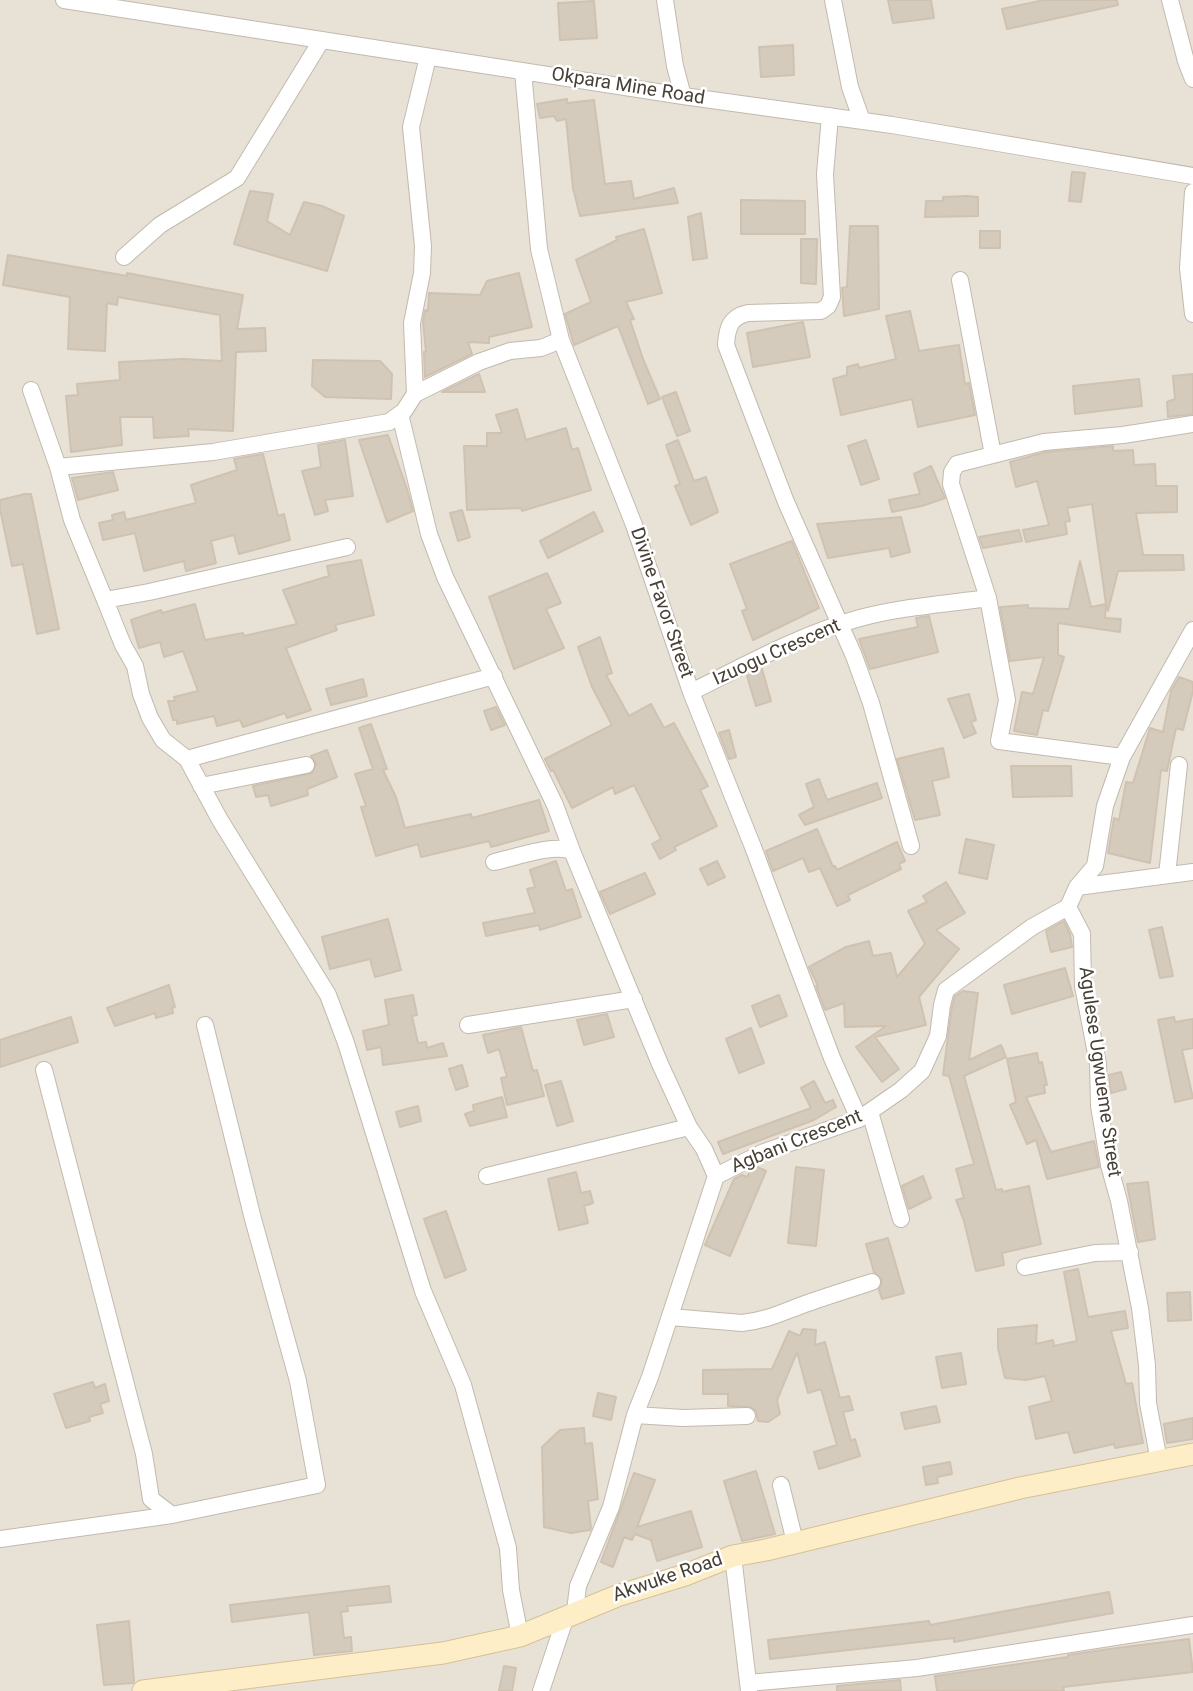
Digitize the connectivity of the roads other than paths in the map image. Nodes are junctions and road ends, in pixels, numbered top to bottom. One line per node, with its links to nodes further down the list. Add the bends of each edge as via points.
1 (64, 0): 5 (street, Okpara Mine Road)
2 (665, 0): 10 (street)
3 (833, 0): 12 (street, via 850,87)
4 (1170, 0): 9 (street)
5 (152, 7): 6 (street, Okpara Mine Road)
6 (321, 41): 7 (street, Okpara Mine Road); 15 (street, via 237,178 160,225)
7 (428, 57): 8 (street, Okpara Mine Road); 20 (street, via 411,127 423,246 412,323)
8 (523, 71): 10 (street, Okpara Mine Road); 18 (street, Divine Favor Street, via 539,249)
9 (1193, 79)
10 (683, 96): 11 (street, Okpara Mine Road)
11 (830, 117): 12 (street, Okpara Mine Road); 28 (street, via 825,174 832,297 828,306 821,311 738,315 727,328 726,345 786,502)
12 (862, 121): 13 (street, Okpara Mine Road)
13 (1193, 176)
14 (1193, 192): 17 (street, via 1188,268)
15 (124, 257)
16 (960, 280): 23 (street)
17 (1193, 314)
18 (561, 340): 20 (street, via 479,362); 31 (street, Divine Favor Street, via 634,525)
19 (31, 390): 24 (street)
20 (415, 394): 21 (street)
21 (400, 414): 24 (street, via 369,427 213,452); 30 (street, via 429,534)
22 (1193, 424): 23 (street, via 1044,442)
23 (993, 455): 26 (street, via 957,464 951,484)
24 (58, 467): 27 (street, via 72,520)
25 (347, 547): 27 (street)
26 (988, 598): 28 (street, Izuogu Crescent, via 908,608); 32 (street, via 1007,700 999,741)
27 (105, 600): 33 (street, via 135,666 150,718 163,740)
28 (841, 624): 31 (street, Izuogu Crescent); 37 (street, via 871,704)
29 (1193, 630): 32 (street)
30 (494, 677): 33 (street); 38 (street)
31 (691, 692): 48 (street, Divine Favor Street, via 832,1058)
32 (1122, 757): 42 (street, via 1105,806 1095,866)
33 (187, 759): 36 (street)
34 (306, 765): 36 (street)
35 (1179, 765): 41 (street)
36 (201, 786): 68 (street, via 319,978 342,1031 423,1291 463,1385 508,1548)
37 (911, 846)
38 (572, 851): 39 (street, via 555,849); 44 (street)
39 (494, 862)
40 (1193, 872): 41 (street)
41 (1167, 875): 42 (street)
42 (1077, 887): 43 (street)
43 (1068, 907): 48 (street, Agbani Crescent, via 951,984 942,1005 938,1036 922,1071); 53 (street, Agulese Ugwueme Street, via 1082,934 1083,986 1098,1064 1099,1106)
44 (634, 999): 45 (street); 49 (street)
45 (468, 1024)
46 (205, 1025): 62 (street, via 298,1381 317,1485)
47 (44, 1070): 62 (street, via 144,1454 151,1499)
48 (864, 1116): 51 (street, Agbani Crescent, via 764,1152); 52 (street, Divine Favor Street)
49 (689, 1127): 50 (street); 51 (street)
50 (487, 1176)
51 (716, 1177): 56 (street, Agbani Crescent)
52 (901, 1219)
53 (1130, 1252): 54 (street, via 1095,1253); 60 (street, Agulese Ugwueme Street)
54 (1025, 1267)
55 (872, 1282): 56 (street, via 772,1318 742,1324)
56 (670, 1317): 57 (street, Agbani Crescent)
57 (635, 1415): 58 (street); 66 (street, Agbani Crescent, via 611,1507)
58 (747, 1416)
59 (1193, 1454): 60 (main road, Akwuke Road)
60 (1159, 1461): 64 (main road, Akwuke Road, via 1020,1488)
61 (781, 1485): 64 (street)
62 (172, 1515): 63 (street)
63 (0, 1539)
64 (795, 1542): 65 (main road, Akwuke Road)
65 (733, 1556): 66 (main road, Akwuke Road); 69 (street)
66 (571, 1613): 68 (main road, Akwuke Road); 71 (street, Agbani Crescent)
67 (1193, 1625): 69 (street, via 917,1668)
68 (520, 1636): 70 (main road, Akwuke Road, via 443,1653)
69 (748, 1687)
70 (143, 1691)
71 (541, 1691)

